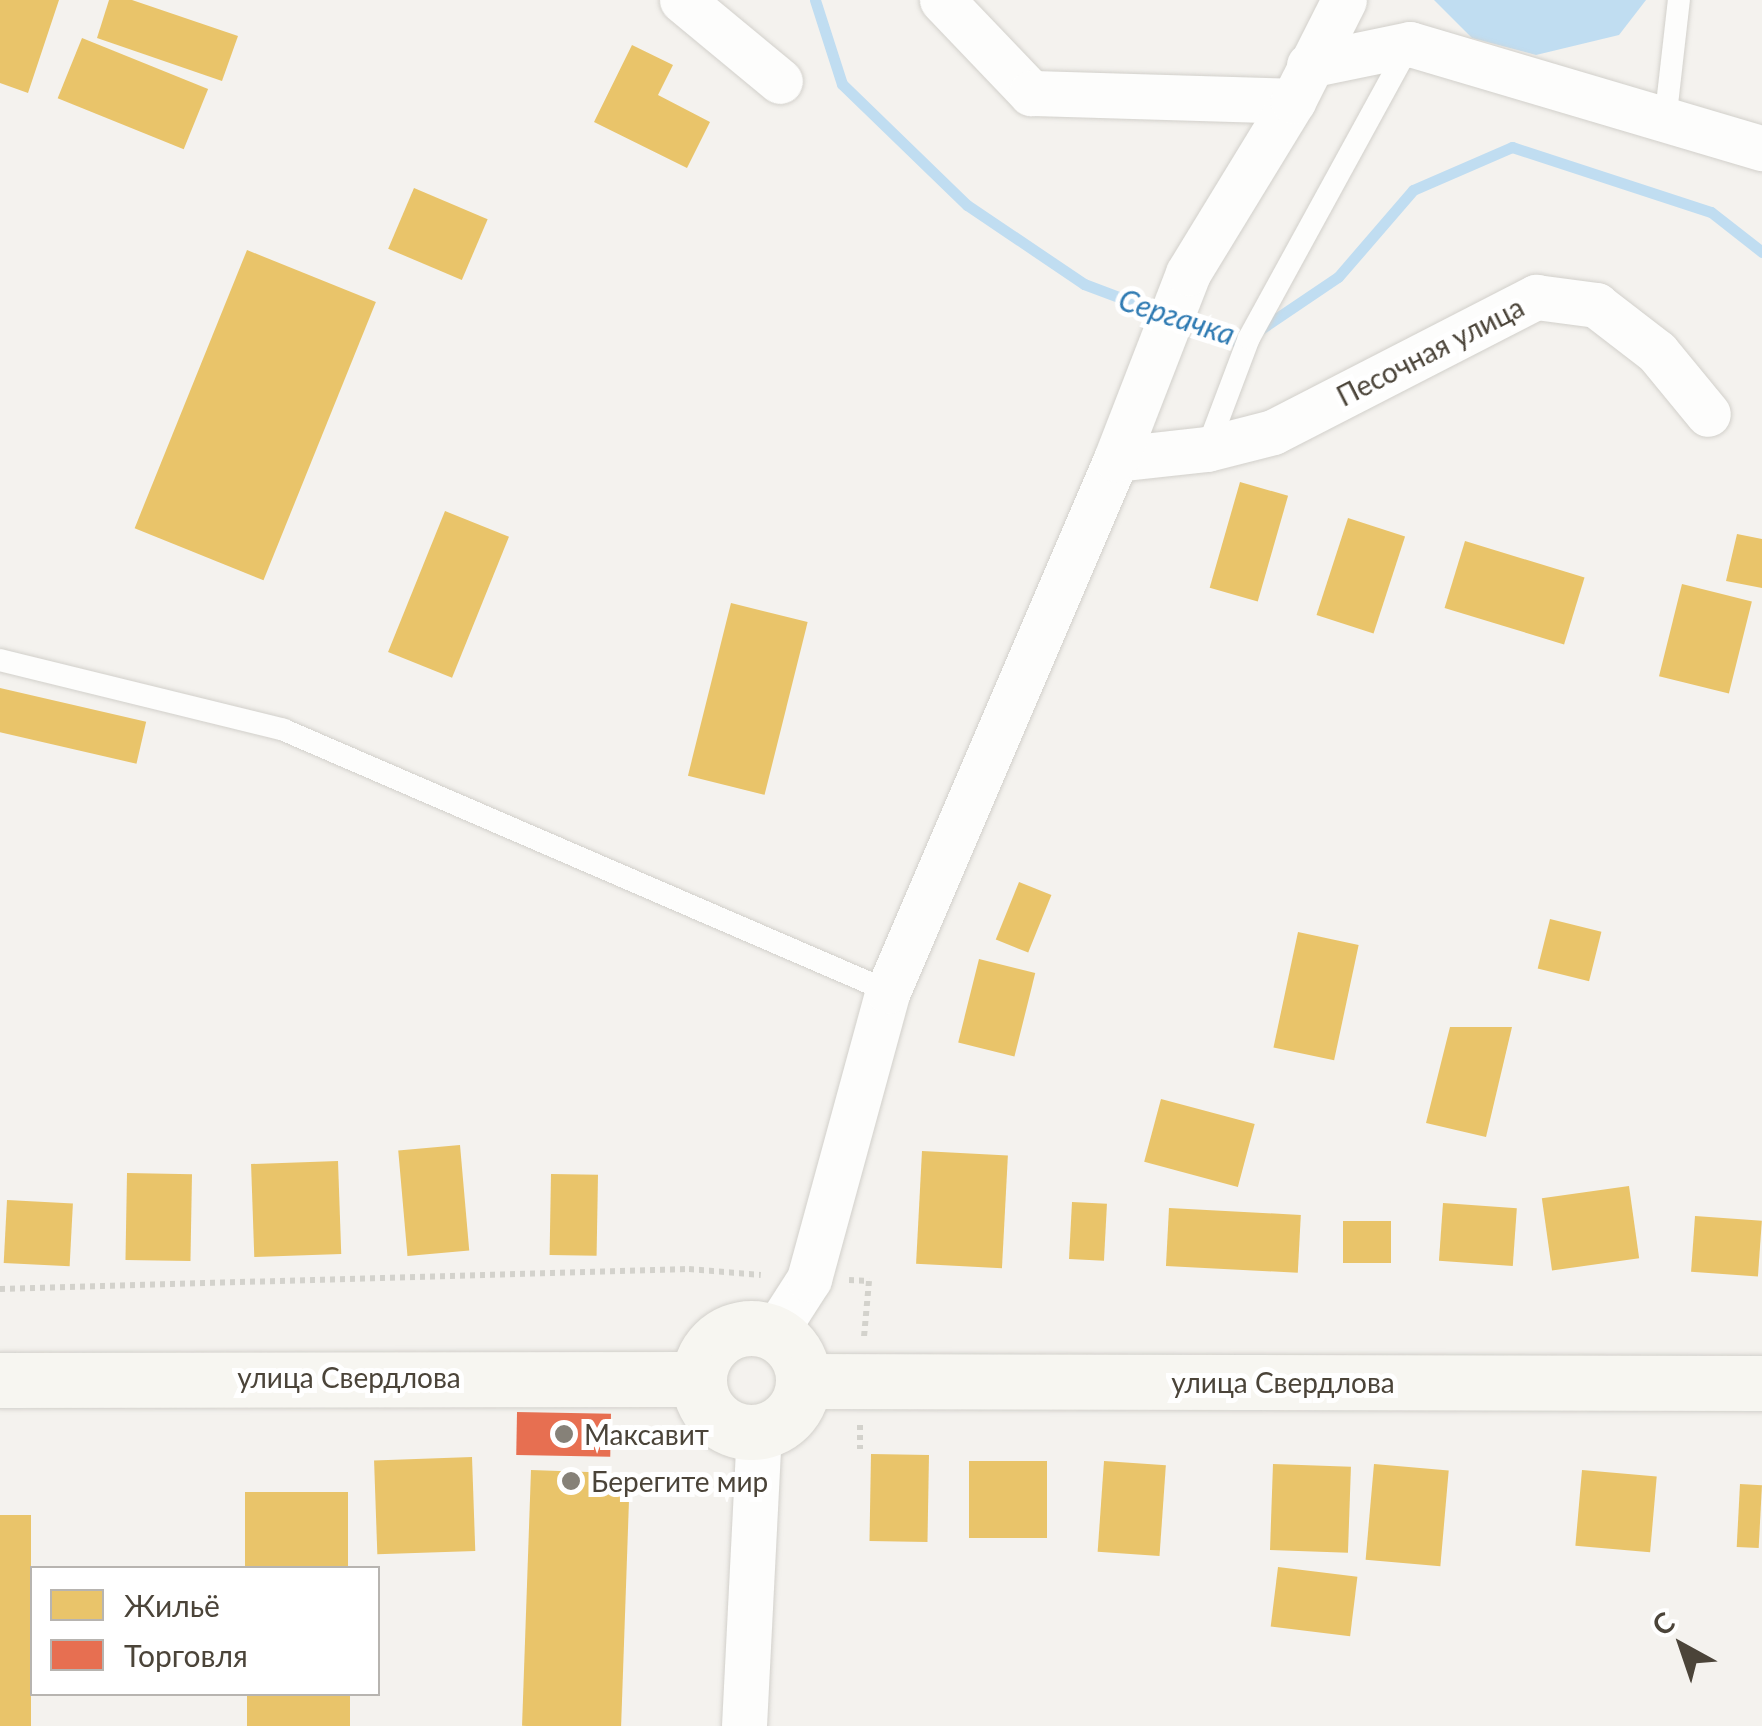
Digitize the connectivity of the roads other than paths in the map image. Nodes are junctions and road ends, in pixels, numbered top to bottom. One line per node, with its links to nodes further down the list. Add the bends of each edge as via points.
1 (682, 0): 6 (street)
2 (942, 0): 7 (street, via 1031,93)
3 (1344, 0): 7 (street)
4 (1679, 0): 8 (lane)
5 (1410, 44): 7 (street); 8 (street); 11 (lane, via 1248,338)
6 (780, 82)
7 (1301, 83): 12 (street, via 1188,273)
8 (1665, 122): 9 (street)
9 (1762, 148)
10 (1708, 414): 11 (street, Песочная улица, via 1656,352 1596,304 1536,297 1273,432)
11 (1207, 449): 12 (street, Песочная улица)
12 (1116, 460): 14 (street)
13 (0, 660): 14 (lane, via 284,730)
14 (888, 991): 15 (street, via 810,1279)
15 (775, 1332): 16 (street, via 740,1328 710,1347); 18 (street, via 797,1352)
16 (698, 1379): 17 (street, улица Свердлова); 20 (street, via 706,1408 729,1428)
17 (0, 1380)
18 (804, 1381): 19 (street, улица Свердлова); 20 (street, via 791,1415)
19 (1762, 1384)
20 (759, 1433): 21 (street)
21 (744, 1726)

